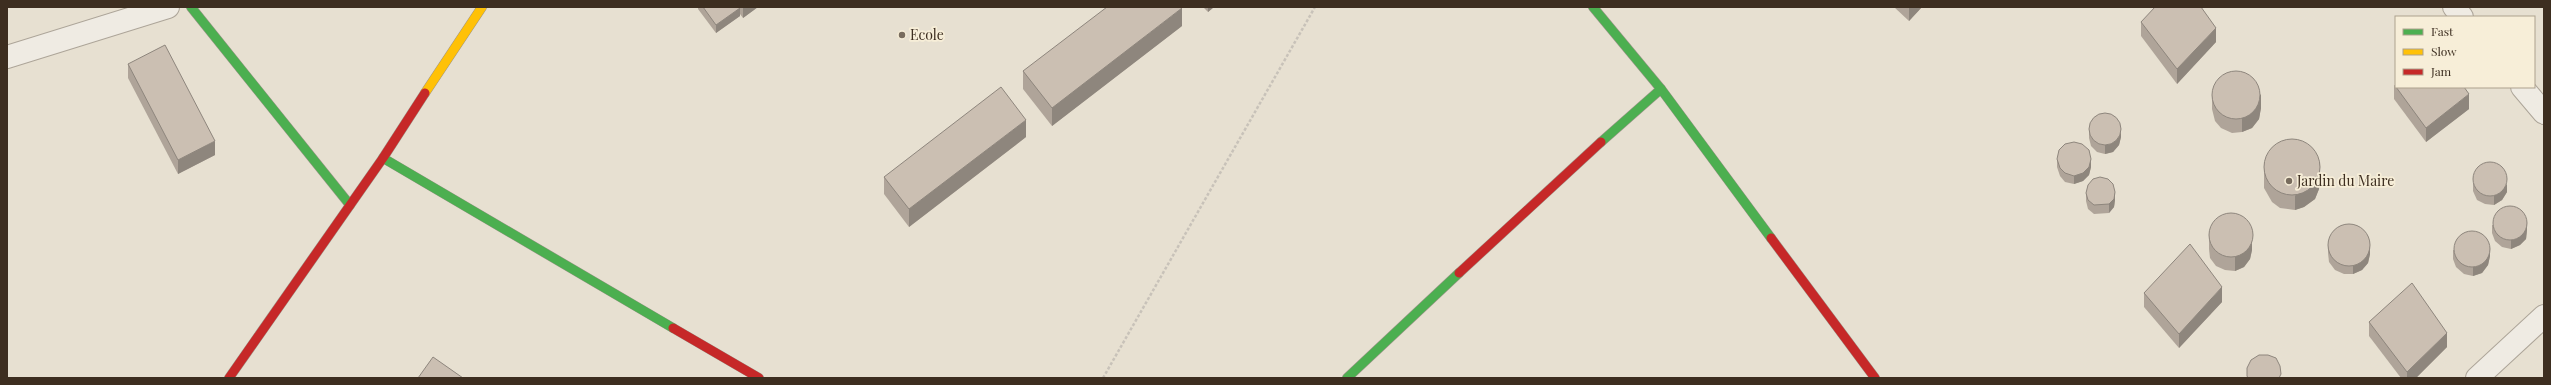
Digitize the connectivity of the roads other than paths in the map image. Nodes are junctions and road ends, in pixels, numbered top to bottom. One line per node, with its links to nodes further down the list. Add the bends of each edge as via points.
1 (191, 7): 12 (street)
2 (482, 7): 11 (street)
3 (1593, 7): 9 (street)
4 (2454, 7): 6 (street)
5 (156, 9): 7 (street)
6 (2461, 16)
7 (7, 57)
8 (2523, 88): 10 (street)
9 (1661, 89): 16 (street, via 1575,165); 17 (street)
10 (2544, 113)
11 (383, 158): 12 (street); 15 (street)
12 (350, 205): 14 (street)
13 (2544, 316): 18 (street)
14 (229, 378)
15 (759, 378)
16 (1347, 378)
17 (1875, 378)
18 (2477, 378)

